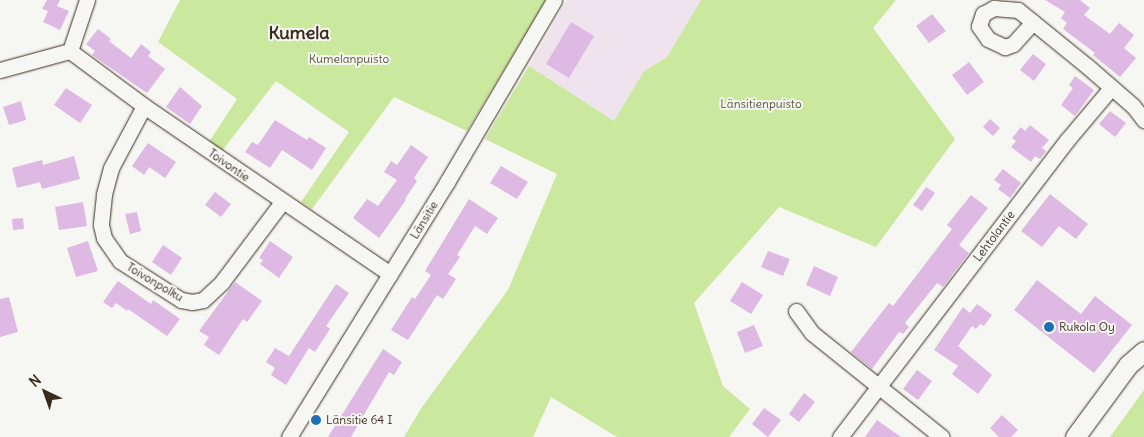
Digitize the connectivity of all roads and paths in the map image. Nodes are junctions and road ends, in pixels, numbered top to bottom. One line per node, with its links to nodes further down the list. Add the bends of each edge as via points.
1 (87, 0): 4 (street)
2 (554, 0): 10 (street, Länsitie)
3 (1034, 22): 6 (street)
4 (70, 51): 5 (street); 7 (street, Toivontie)
5 (0, 70)
6 (1111, 88): 8 (street); 13 (street, Lehtolantie, via 1068,139)
7 (144, 106): 9 (street, Toivontie); 9 (street, Toivonpolku, via 111,168 104,195 101,225 104,238 120,261 181,300 204,300 222,282)
8 (1144, 120)
9 (282, 202): 10 (street, Toivontie)
10 (390, 274): 14 (street, Länsitie)
11 (796, 311): 13 (street, via 812,333)
12 (1144, 351): 17 (street, via 1128,365)
13 (879, 386): 15 (street, Lehtolantie); 16 (street)
14 (290, 437)
15 (840, 437)
16 (942, 437)
17 (1075, 437)

